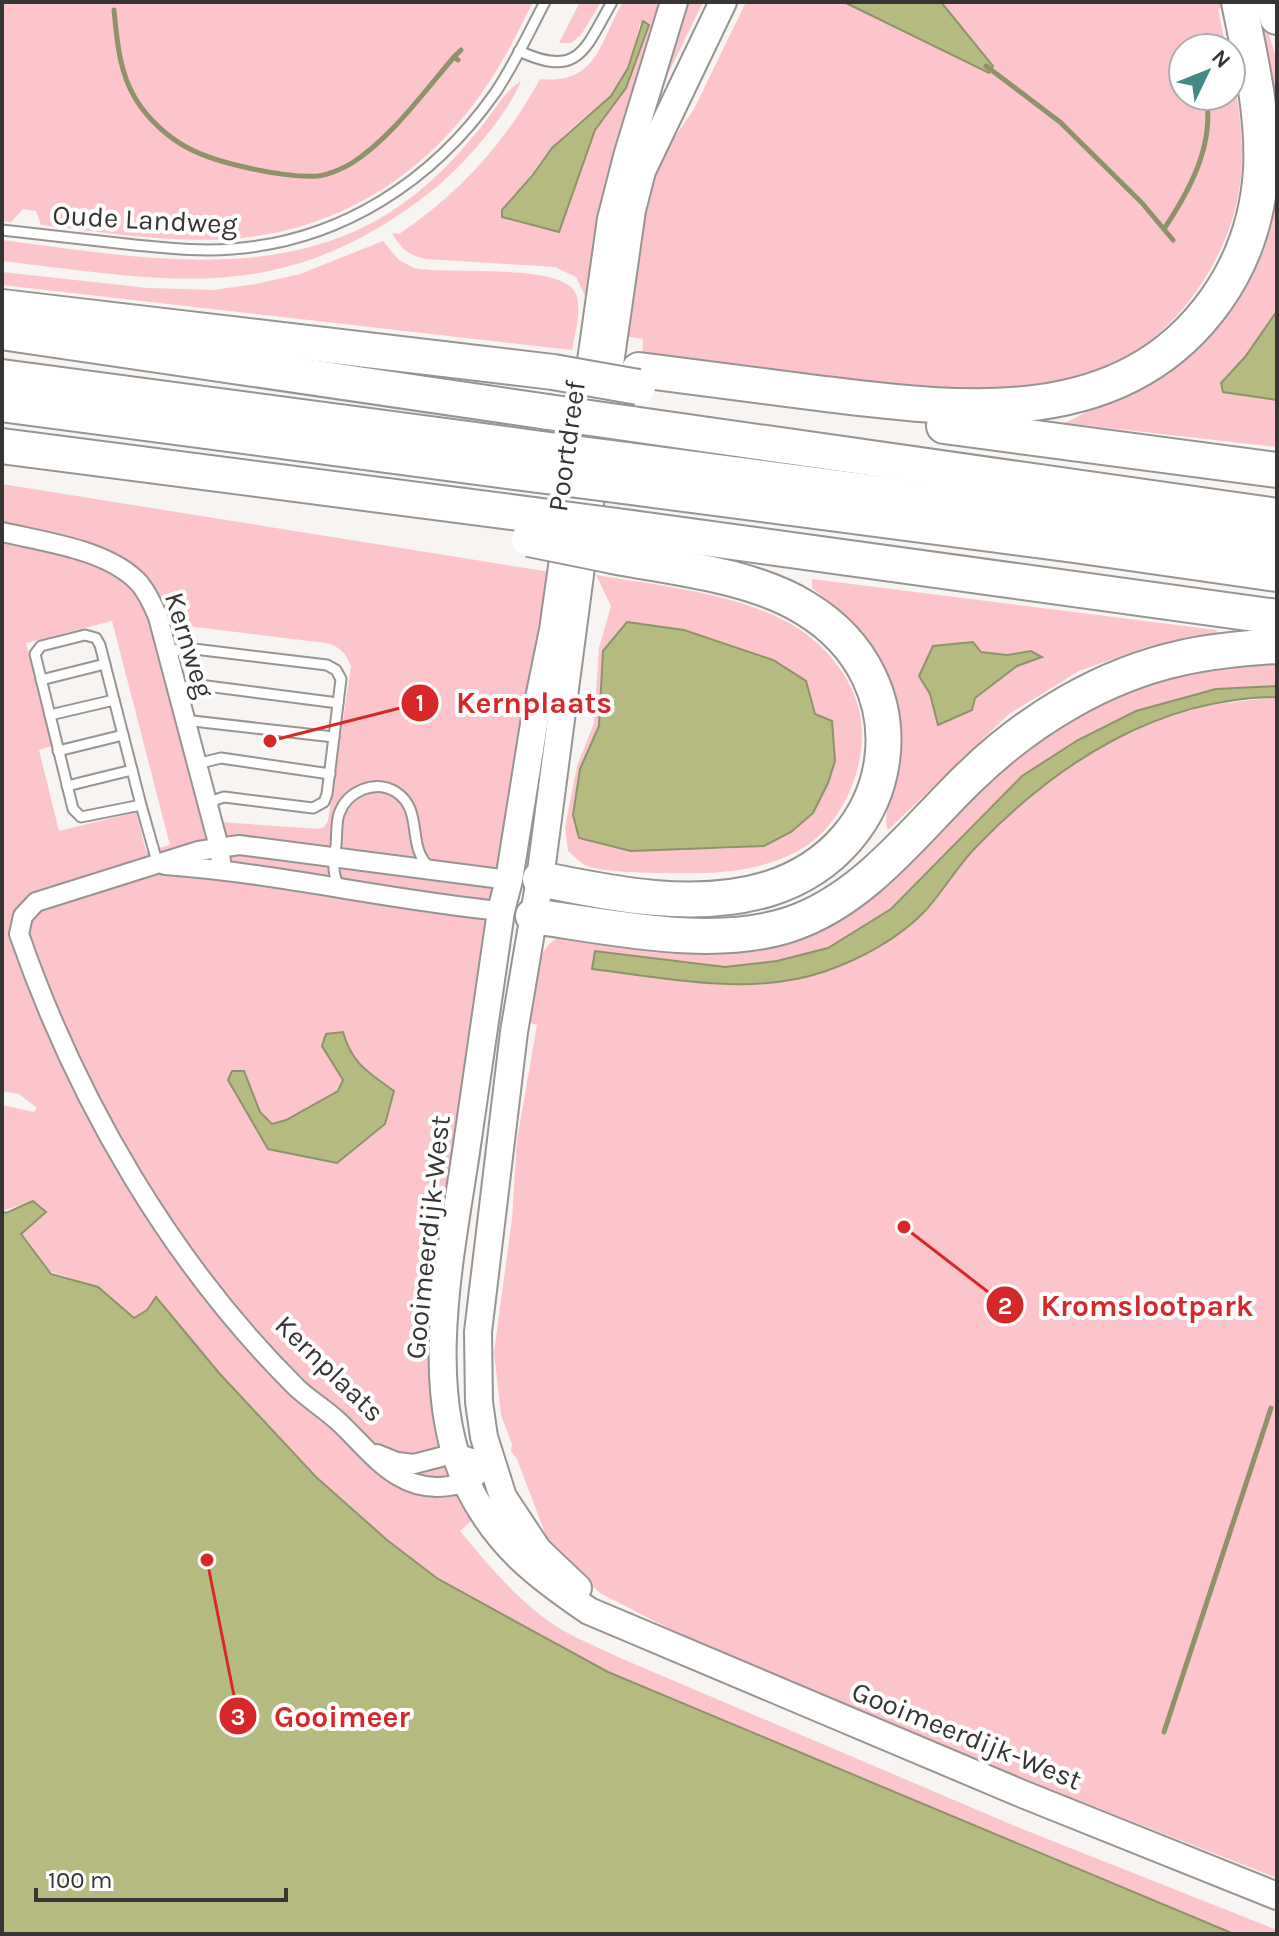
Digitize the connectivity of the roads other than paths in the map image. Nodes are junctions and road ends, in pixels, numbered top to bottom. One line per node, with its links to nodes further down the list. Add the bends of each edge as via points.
1 (545, 2): 6 (lane, Oude Landweg)
2 (612, 2): 6 (lane, via 573,59 551,63)
3 (674, 2): 46 (street, Poortdreef, via 611,219 553,630 535,718)
4 (723, 2): 46 (street, Poortdreef, via 642,171 632,210 579,583)
5 (1259, 7): 11 (highway, via 1261,151 1249,233 1237,265 1202,319 1178,343 1133,372 1052,401 984,408)
6 (519, 51): 7 (lane, Oude Landweg, via 496,92 452,144 403,188 303,237 231,250)
7 (2, 230)
8 (2, 307): 11 (highway, bridge)
9 (2, 332): 17 (highway, bridge)
10 (2, 377): 14 (highway)
11 (638, 378): 15 (highway)
12 (2, 404): 14 (highway)
13 (2, 446): 19 (highway, bridge, via 473,508 532,527)
14 (540, 462): 16 (highway, bridge)
15 (1277, 470)
16 (625, 473): 20 (highway); 21 (highway)
17 (1277, 516)
18 (2, 532): 24 (street, Kernweg, via 62,545 129,573 147,593 158,617)
19 (615, 541): 22 (highway); 46 (highway, via 786,597 824,620 871,681 884,727 876,793 849,837 815,866 770,888 717,898 666,898)
20 (1277, 546)
21 (1277, 574)
22 (1277, 617)
23 (1277, 646): 48 (highway, via 1181,658 1126,675 1053,711 972,775 864,882 791,924 723,937)
24 (168, 660): 27 (street, Kernweg); 29 (lane, via 186,648 327,665 341,679)
25 (105, 664): 26 (lane); 26 (lane, via 99,641 89,635 41,646 35,654); 28 (lane)
26 (41, 680): 30 (lane)
27 (176, 688): 29 (lane, via 199,685); 31 (street, Kernweg)
28 (114, 700): 30 (lane); 32 (lane)
29 (338, 703): 33 (lane)
30 (50, 715): 34 (lane)
31 (184, 720): 33 (lane); 35 (street, Kernweg)
32 (123, 735): 34 (lane); 36 (lane)
33 (334, 737): 37 (lane)
34 (58, 751): 38 (lane)
35 (196, 764): 37 (lane, via 221,758); 40 (street, Kernweg)
36 (132, 770): 38 (lane); 39 (lane)
37 (330, 774): 40 (lane, via 326,798 317,807 224,797)
38 (67, 786): 39 (lane, via 81,817)
39 (141, 805): 43 (lane)
40 (209, 811): 41 (street, Kernweg)
41 (219, 847): 42 (street, Kernplaats); 43 (street, Kernplaats); 44 (street, Kernweg)
42 (335, 857): 45 (street, Kernplaats); 45 (lane, via 344,805 357,791 377,786 406,800 415,820 419,856); 47 (lane, via 334,877)
43 (158, 865): 44 (street, Kernplaats); 49 (street, Kernplaats, via 36,902 20,923 19,934 69,1058 166,1228 262,1350)
44 (222, 869): 47 (street, Kernplaats)
45 (433, 871): 46 (street, Kernplaats)
46 (524, 880): 48 (street, Poortdreef)
47 (343, 890): 48 (street, Kernplaats)
48 (517, 914): 50 (street, Gooimeerdijk-West, via 452,1254 445,1402); 51 (street, Gooimeerdijk-West, via 514,1032 478,1332 479,1402)
49 (370, 1452): 50 (street, Kernplaats, via 414,1464); 52 (street, Kernplaats, via 390,1473 416,1486)
50 (456, 1453): 51 (street); 52 (street, Gooimeerdijk-West)
51 (491, 1464): 52 (street); 53 (street, Gooimeerdijk-West, via 503,1497 538,1550 582,1592)
52 (467, 1483): 53 (street, Gooimeerdijk-West, via 499,1537 539,1577 589,1611)
53 (634, 1629): 54 (street, Gooimeerdijk-West)
54 (1277, 1896)

